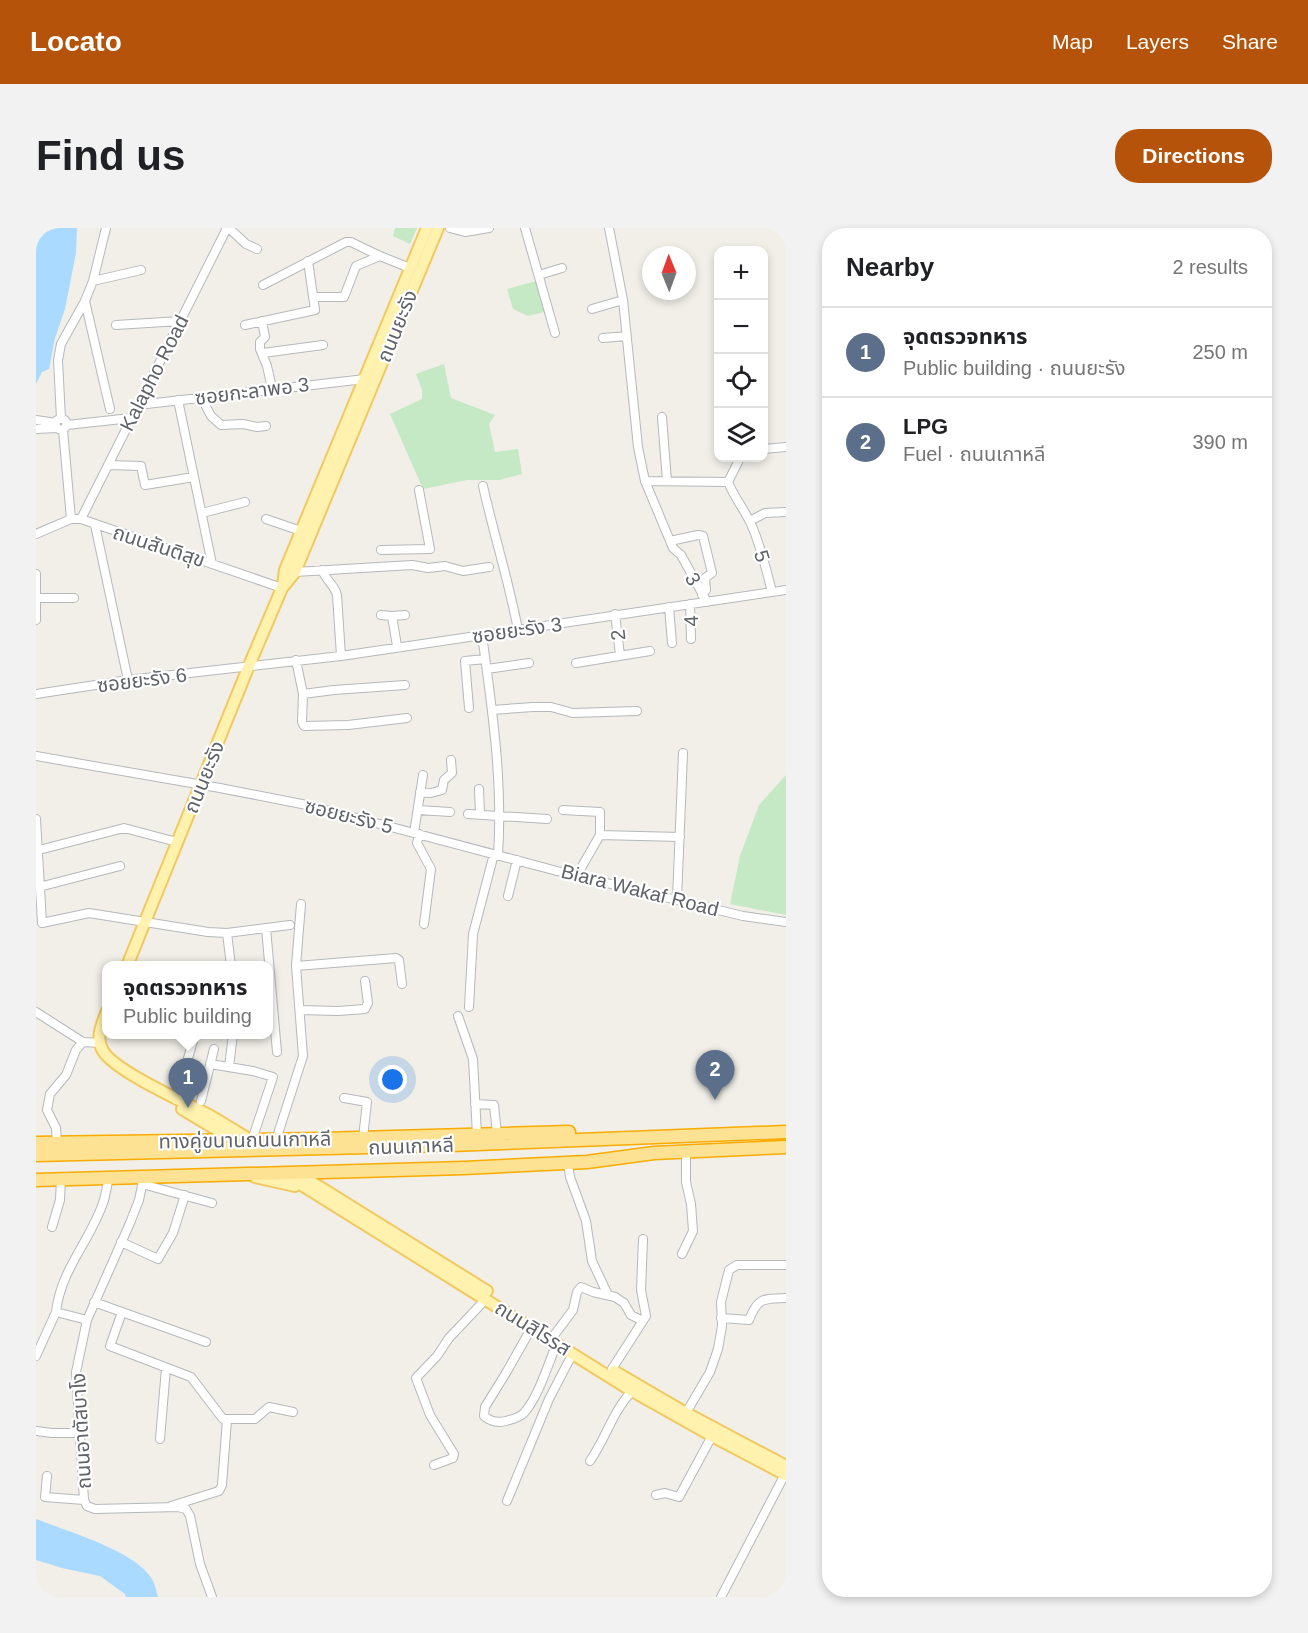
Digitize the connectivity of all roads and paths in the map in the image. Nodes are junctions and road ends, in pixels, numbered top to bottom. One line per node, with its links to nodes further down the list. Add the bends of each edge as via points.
1 (106, 228): 16 (street)
2 (228, 228): 9 (street); 22 (street, Kalapho Road)
3 (427, 228): 12 (main road, ถนนยะรัง)
4 (438, 228): 45 (main road, ถนนยะรัง)
5 (450, 228): 6 (street, via 465,232)
6 (489, 228)
7 (525, 228): 15 (street)
8 (609, 228): 19 (street, 3)
9 (257, 249)
10 (380, 256): 11 (street, via 346,242); 12 (street); 18 (street, via 356,266 344,297)
11 (308, 261): 17 (street); 18 (street)
12 (410, 268): 31 (main road, ถนนยะรัง)
13 (562, 268): 15 (street)
14 (141, 270): 16 (street)
15 (539, 275): 26 (street)
16 (93, 281): 20 (street)
17 (262, 285)
18 (314, 297): 23 (street, via 315,310)
19 (622, 300): 21 (street); 27 (street, 3)
20 (85, 301): 36 (street); 40 (street, via 61,344)
21 (592, 309)
22 (180, 321): 24 (street); 35 (street, Kalapho Road)
23 (262, 321): 25 (street); 30 (street, via 265,337 259,345)
24 (116, 325)
25 (245, 325)
26 (555, 333)
27 (626, 336): 28 (street); 49 (street, 3)
28 (603, 338)
29 (323, 345): 30 (street)
30 (263, 353): 32 (street)
31 (365, 379): 32 (street, ซอยกะลาพอ 3); 45 (main road, ถนนยะรัง)
32 (272, 388): 33 (street, ซอยกะลาพอ 3)
33 (201, 397): 34 (street, ซอยกะลาพอ 3); 41 (street, via 210,416 221,425)
34 (178, 400): 35 (street, ซอยกะลาพอ 3); 48 (street)
35 (138, 405): 38 (street, Kalapho Road)
36 (110, 409)
37 (662, 417): 50 (street)
38 (131, 418): 40 (street); 47 (street, Kalapho Road)
39 (36, 420): 40 (street)
40 (61, 425): 42 (street); 57 (street)
41 (266, 426)
42 (36, 429)
43 (786, 447): 44 (street)
44 (768, 449)
45 (336, 460): 62 (main road, ถนนยะรัง); 71 (main road, ถนนยะรัง)
46 (738, 462): 51 (street)
47 (108, 465): 48 (street, via 141,466 145,485); 58 (street, Kalapho Road)
48 (194, 477): 56 (street)
49 (645, 481): 50 (street); 64 (street, 3)
50 (667, 481): 51 (street)
51 (728, 482): 60 (street, 5)
52 (483, 486): 87 (street)
53 (419, 490): 65 (street, via 430,549)
54 (245, 502): 56 (street)
55 (786, 512): 60 (street, via 765,513)
56 (202, 513): 67 (street)
57 (71, 519): 58 (street, ถนนสันติสุข); 63 (street, ถนนสันติสุข)
58 (81, 519): 61 (street, ถนนสันติสุข)
59 (266, 519): 62 (street)
60 (750, 521): 75 (street, 5)
61 (95, 525): 67 (street, ถนนสันติสุข); 101 (street)
62 (302, 531): 73 (main road, ถนนยะรัง, via 285,570)
63 (36, 534)
64 (670, 541): 79 (street, 3); 79 (street, via 703,536 712,573 705,578)
65 (399, 548): 66 (street); 68 (street)
66 (381, 550)
67 (212, 564): 73 (street, ถนนสันติสุข)
68 (400, 565): 69 (street, via 445,566 463,571); 70 (street)
69 (489, 567)
70 (322, 570): 71 (street); 94 (street, via 337,595)
71 (295, 572): 73 (main road, ถนนยะรัง)
72 (36, 574): 77 (street)
73 (282, 588): 99 (main road, ถนนยะรัง)
74 (786, 590): 75 (street, ซอยยะรัง 3); 76 (street)
75 (772, 592): 79 (street, ซอยยะรัง 3)
76 (786, 595)
77 (37, 598): 78 (street); 86 (street)
78 (74, 598)
79 (704, 598): 80 (street, ซอยยะรัง 3)
80 (690, 604): 81 (street, ซอยยะรัง 3); 89 (street, 4)
81 (669, 607): 82 (street, ซอยยะรัง 3); 90 (street)
82 (615, 614): 87 (street, ซอยยะรัง 3); 93 (street, 2)
83 (381, 615): 85 (street)
84 (405, 615): 85 (street)
85 (392, 616): 91 (street)
86 (36, 620)
87 (518, 630): 88 (street, ซอยยะรัง 3)
88 (482, 635): 91 (street, ซอยยะรัง 3); 95 (street)
89 (691, 639)
90 (672, 643)
91 (397, 646): 94 (street, ซอยยะรัง 3)
92 (650, 651): 93 (street)
93 (620, 655): 98 (street)
94 (340, 656): 96 (street, ซอยยะรัง 3)
95 (485, 659): 100 (street); 105 (street, via 465,661)
96 (296, 660): 99 (street, ซอยยะรัง 3); 104 (street)
97 (529, 663): 100 (street)
98 (576, 663)
99 (248, 668): 101 (street, ซอยยะรัง 6); 113 (main road, ถนนยะรัง)
100 (487, 669): 106 (street)
101 (129, 680): 103 (street, ซอยยะรัง 6)
102 (405, 685): 104 (street)
103 (36, 694)
104 (303, 694): 108 (street, via 304,726)
105 (469, 708)
106 (492, 710): 107 (street, via 532,706 573,713); 121 (street)
107 (637, 711)
108 (407, 718)
109 (683, 753): 126 (street)
110 (36, 756): 113 (street, ซอยยะรัง 5)
111 (450, 760): 115 (street, via 452,773 444,780 442,790)
112 (423, 775): 115 (street)
113 (202, 784): 124 (street, ซอยยะรัง 5, via 312,806); 127 (main road, ถนนยะรัง)
114 (479, 789): 120 (street)
115 (420, 792): 116 (street)
116 (418, 810): 118 (street); 124 (street)
117 (563, 810): 125 (street, via 600,812)
118 (450, 812)
119 (468, 814): 120 (street)
120 (480, 814): 121 (street)
121 (501, 815): 123 (street); 129 (street)
122 (36, 819): 128 (street)
123 (547, 819)
124 (416, 834): 129 (street, ซอยยะรัง 5); 139 (street, via 431,871)
125 (600, 835): 126 (street); 132 (street)
126 (680, 837): 135 (street)
127 (177, 842): 128 (street, via 124,828); 138 (main road, ถนนยะรัง)
128 (39, 850): 133 (street)
129 (496, 854): 130 (street, Biara Wakaf Road); 150 (street, via 473,934)
130 (517, 860): 132 (street, Biara Wakaf Road); 134 (street)
131 (120, 866): 133 (street)
132 (577, 875): 135 (street, Biara Wakaf Road)
133 (38, 890): 138 (street, via 42,923 89,913)
134 (508, 896)
135 (677, 899): 137 (street, Biara Wakaf Road, via 743,916)
136 (302, 904): 146 (street)
137 (786, 922)
138 (144, 923): 142 (street); 143 (main road, ถนนยะรัง)
139 (424, 924)
140 (290, 925): 141 (street)
141 (266, 928): 142 (street); 145 (street)
142 (227, 933): 144 (street)
143 (129, 961)
144 (230, 961)
145 (269, 961)
146 (296, 966): 148 (street, via 396,958); 151 (street)
147 (365, 981): 151 (street, via 368,1003 364,1009)
148 (402, 984)
149 (273, 1007): 160 (street)
150 (469, 1007)
151 (300, 1010): 176 (street, via 303,1056)
152 (36, 1012): 157 (street)
153 (458, 1016): 167 (street, via 471,1051)
154 (102, 1025): 158 (main road)
155 (194, 1039): 165 (street)
156 (232, 1039): 162 (street)
157 (83, 1042): 158 (street); 180 (street, via 66,1075 50,1094 47,1110 56,1128)
158 (100, 1043): 163 (main road, via 111,1059)
159 (214, 1048): 161 (street)
160 (277, 1052)
161 (210, 1064): 162 (street); 166 (street)
162 (229, 1067): 175 (street, via 273,1077)
163 (138, 1077): 165 (main road); 168 (main road)
164 (344, 1098): 173 (street, via 367,1102)
165 (176, 1100): 175 (main road)
166 (201, 1101)
167 (476, 1104): 170 (street); 171 (street, via 494,1105)
168 (206, 1124): 177 (main road, via 206,1137); 178 (main road)
169 (786, 1132): 172 (highway, ถนนเกาหลี)
170 (477, 1134): 171 (highway, ทางคู่ขนานถนนเกาหลี); 173 (highway, ทางคู่ขนานถนนเกาหลี)
171 (497, 1134): 174 (highway, ทางคู่ขนานถนนเกาหลี, via 586,1132)
172 (727, 1136): 174 (highway, ถนนเกาหลี); 182 (highway)
173 (363, 1138): 176 (highway, ทางคู่ขนานถนนเกาหลี)
174 (669, 1138): 184 (highway, ถนนเกาหลี)
175 (252, 1139): 176 (highway, ทางคู่ขนานถนนเกาหลี); 178 (highway, ทางคู่ขนานถนนเกาหลี)
176 (276, 1140)
177 (199, 1141): 178 (highway, ทางคู่ขนานถนนเกาหลี); 180 (highway, ทางคู่ขนานถนนเกาหลี); 184 (highway)
178 (236, 1141)
179 (36, 1143): 180 (highway, ทางคู่ขนานถนนเกาหลี)
180 (57, 1143)
181 (786, 1147): 182 (highway)
182 (743, 1149): 183 (highway)
183 (686, 1152): 185 (highway, ทางคู่ขนานถนนเกาหลี); 201 (street, via 693,1231)
184 (36, 1155)
185 (568, 1163): 186 (highway, ทางคู่ขนานถนนเกาหลี); 203 (street, via 586,1221 592,1261)
186 (336, 1172): 188 (highway, ทางคู่ขนานถนนเกาหลี); 195 (main road, via 324,1180)
187 (284, 1174): 188 (highway, ทางคู่ขนานถนนเกาหลี); 189 (highway, ทางคู่ขนานถนนเกาหลี); 194 (main road, ถนนสิโรรส)
188 (299, 1174): 195 (main road, ถนนสิโรรส)
189 (248, 1175): 193 (highway, ทางคู่ขนานถนนเกาหลี); 194 (main road)
190 (109, 1177): 191 (highway, ทางคู่ขนานถนนเกาหลี); 193 (highway, ทางคู่ขนานถนนเกาหลี); 207 (street, via 104,1200 59,1292)
191 (61, 1179): 192 (highway, ทางคู่ขนานถนนเกาหลี); 198 (street)
192 (36, 1180)
193 (143, 1180): 196 (street); 200 (street, ถนนอาตัสบาโง)
194 (310, 1191): 205 (main road, ถนนสิโรรส)
195 (330, 1193): 213 (main road, ถนนสิโรรส)
196 (184, 1196): 197 (street); 200 (street, via 173,1233 159,1259)
197 (212, 1203)
198 (52, 1227)
199 (643, 1239): 211 (street)
200 (121, 1242): 206 (street, ถนนอาตัสบาโง)
201 (682, 1254)
202 (786, 1265): 209 (street, via 732,1267 721,1302)
203 (608, 1295): 211 (street, via 620,1299 631,1315); 213 (street, via 579,1288 573,1310)
204 (786, 1298): 209 (street, via 761,1300 749,1320)
205 (486, 1299): 212 (main road, ถนนสิโรรส); 228 (street, via 416,1378 430,1415 454,1454 453,1458)
206 (94, 1302): 208 (street); 210 (street, ถนนอาตัสบาโง)
207 (56, 1312): 210 (street); 216 (street)
208 (122, 1312): 214 (street); 217 (street, via 110,1346)
209 (721, 1318): 221 (street, via 722,1333 715,1361)
210 (87, 1320): 224 (street, ถนนอาตัสบาโง, via 75,1382)
211 (643, 1320): 218 (street)
212 (532, 1327): 213 (main road, ถนนสิโรรส); 213 (street, via 485,1407 488,1420 503,1422 525,1412 539,1387)
213 (556, 1338): 215 (main road, ถนนสิโรรส); 218 (main road, ถนนสิโรรส)
214 (206, 1342)
215 (573, 1353): 219 (main road, ถนนสิโรรส); 233 (street, via 549,1399)
216 (36, 1356)
217 (166, 1368): 222 (street, via 194,1378 219,1416); 226 (street)
218 (612, 1369): 221 (main road, ถนนสิโรรส)
219 (632, 1390): 225 (main road, ถนนสิโรรส); 227 (street, via 619,1406)
220 (293, 1412): 222 (street, via 270,1407 255,1419)
221 (686, 1413): 229 (main road, ถนนสิโรรส)
222 (227, 1420): 234 (street, via 219,1491)
223 (36, 1431): 224 (street)
224 (80, 1434): 232 (street, ถนนอาตัสบาโง)
225 (712, 1436): 229 (main road, ถนนสิโรรส); 231 (street, via 679,1497)
226 (160, 1440)
227 (590, 1461)
228 (434, 1465)
229 (786, 1472): 236 (street)
230 (47, 1476): 232 (street, via 45,1497)
231 (656, 1495)
232 (84, 1500): 234 (street, ถนนอาตัสบาโง, via 95,1509)
233 (507, 1501)
234 (167, 1508): 235 (street, ถนนอาตัสบาโง, via 186,1509 190,1516)
235 (212, 1597)
236 (721, 1597)

